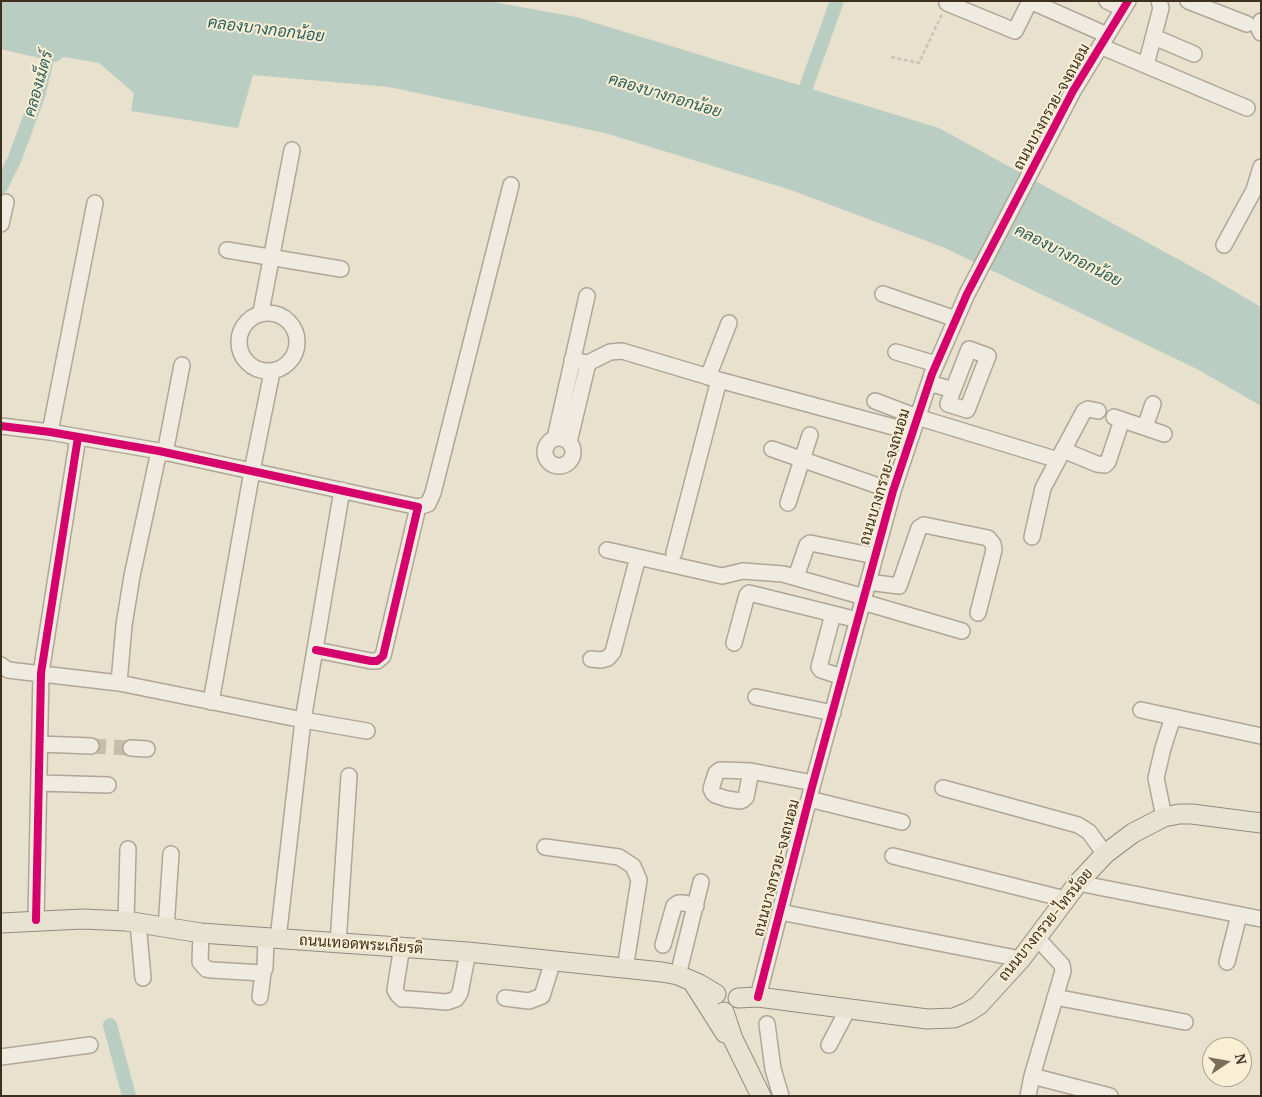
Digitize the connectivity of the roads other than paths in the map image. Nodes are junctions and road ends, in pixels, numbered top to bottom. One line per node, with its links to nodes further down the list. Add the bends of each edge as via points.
1 (1107, 1): 5 (street)
2 (1188, 1): 6 (street)
3 (1162, 2): 9 (street)
4 (947, 3): 10 (street, via 1015,31 1030,2)
5 (1126, 5): 10 (street, ถนนบางกรวย-จงถนอม)
6 (1209, 5): 7 (street)
7 (1254, 23): 8 (street)
8 (1261, 34)
9 (1154, 37): 11 (street); 12 (street)
10 (1104, 40): 12 (street); 28 (street, ถนนบางกรวย-จงถนอม, via 1072,91)
11 (1194, 54)
12 (1146, 65): 13 (street)
13 (1247, 108)
14 (292, 150): 23 (street)
15 (1261, 167): 17 (street)
16 (511, 185): 58 (street, via 433,493 428,504)
17 (1257, 191): 21 (street)
18 (6, 202): 20 (street)
19 (95, 203): 45 (street)
20 (1, 224)
21 (1224, 245)
22 (228, 250): 23 (street)
23 (273, 257): 24 (street); 27 (street)
24 (341, 269)
25 (883, 294): 28 (street)
26 (587, 296): 31 (street)
27 (262, 312): 35 (street, via 246,322 238,338 242,355 254,368); 35 (street, via 277,313 290,322 297,337 296,353 286,365)
28 (956, 319): 33 (street, ถนนบางกรวย-จงถนอม)
29 (729, 323): 36 (street)
30 (896, 352): 33 (street)
31 (572, 360): 32 (street); 32 (street, via 562,440)
32 (588, 363): 36 (street, via 610,352 622,351)
33 (936, 364): 37 (street, ถนนบางกรวย-จงถนอม)
34 (182, 365): 51 (street)
35 (272, 372): 54 (street)
36 (714, 378): 46 (street); 61 (street)
37 (929, 383): 38 (street); 42 (street, ถนนบางกรวย-จงถนอม)
38 (953, 390)
39 (875, 401): 42 (street)
40 (1153, 404): 44 (street)
41 (1098, 411): 52 (street, via 1084,411)
42 (917, 417): 46 (street, ถนนบางกรวย-จงถนอม); 52 (street)
43 (1, 426): 45 (street)
44 (1145, 427): 47 (street); 52 (street, via 1118,418 1105,465)
45 (50, 432): 49 (street)
46 (912, 432): 56 (street, ถนนบางกรวย-จงถนอม)
47 (1164, 434)
48 (810, 435): 53 (street)
49 (78, 437): 51 (street); 74 (street)
50 (772, 449): 53 (street)
51 (162, 452): 54 (street); 76 (street, via 132,576)
52 (1061, 455): 59 (street, via 1043,488)
53 (802, 460): 56 (street); 57 (street)
54 (252, 471): 55 (street); 78 (street)
55 (342, 490): 58 (street); 71 (street)
56 (893, 491): 62 (street, ถนนบางกรวย-จงถนอม)
57 (788, 503)
58 (418, 507): 71 (street, via 383,656 377,661 370,661)
59 (1032, 537)
60 (607, 550): 63 (street)
61 (674, 553)
62 (875, 556): 64 (street, via 810,543); 65 (street, ถนนบางกรวย-จงถนอม)
63 (638, 557): 64 (street, via 722,576 751,571); 72 (street, via 613,652 608,658)
64 (796, 578): 65 (street)
65 (865, 594): 66 (street, via 899,586 918,528 924,525 988,538 993,544); 68 (street, ถนนบางกรวย-จงถนอม); 69 (street)
66 (978, 613)
67 (833, 614): 68 (street); 70 (street, via 749,594); 75 (street, via 819,667)
68 (858, 620): 75 (street, ถนนบางกรวย-จงถนอม)
69 (962, 631)
70 (734, 642)
71 (316, 650): 82 (street)
72 (591, 659)
73 (1, 665): 74 (street, via 8,670)
74 (41, 674): 76 (street); 85 (street)
75 (842, 677): 80 (street, ถนนบางกรวย-จงถนอม)
76 (119, 683): 78 (street)
77 (756, 698): 80 (street)
78 (211, 702): 82 (street)
79 (1140, 710): 81 (street)
80 (833, 713): 92 (street, ถนนบางกรวย-จงถนอม)
81 (1173, 717): 84 (street); 96 (street, via 1156,778)
82 (303, 720): 83 (street); 116 (street)
83 (367, 731)
84 (1261, 736)
85 (40, 744): 86 (street); 91 (street)
86 (91, 746)
87 (131, 748): 88 (street)
88 (147, 748)
89 (751, 771): 92 (street)
90 (349, 776): 118 (street)
91 (39, 783): 93 (street); 111 (street)
92 (813, 783): 95 (street, ถนนบางกรวย-จงถนอม)
93 (108, 785)
94 (944, 788): 102 (street, via 1078,825 1089,832)
95 (809, 799): 97 (street); 108 (street, ถนนบางกรวย-จงถนอม)
96 (1164, 817): 98 (main road, ถนนบางกรวย-ไทรน้อย, via 1192,814); 102 (main road, ถนนบางกรวย-ไทรน้อย, via 1133,832)
97 (902, 822)
98 (1261, 823)
99 (545, 847): 125 (street, via 619,857 633,866 639,880)
100 (128, 849): 112 (street)
101 (171, 854): 114 (street)
102 (1105, 854): 105 (main road, ถนนบางกรวย-ไทรน้อย)
103 (893, 856): 106 (street)
104 (701, 882): 107 (street)
105 (1078, 883): 106 (main road, ถนนบางกรวย-ไทรน้อย); 109 (street)
106 (1065, 899): 117 (main road, ถนนบางกรวย-ไทรน้อย)
107 (696, 906): 120 (street, via 678,903 674,906); 128 (street)
108 (780, 912): 122 (street); 131 (street, ถนนบางกรวย-จงถนอม)
109 (1239, 915): 110 (street); 124 (street)
110 (1261, 919)
111 (36, 920): 112 (main road, ถนนเทอดพระเกียรติ); 113 (main road, ถนนเทอดพระเกียรติ)
112 (132, 922): 114 (main road, ถนนเทอดพระเกียรติ); 127 (street)
113 (1, 923)
114 (166, 928): 115 (main road, ถนนเทอดพระเกียรติ)
115 (200, 933): 116 (main road, ถนนเทอดพระเกียรติ); 126 (street, via 200,962 206,969)
116 (272, 939): 118 (main road, ถนนเทอดพระเกียรติ); 126 (street)
117 (1038, 939): 122 (main road, ถนนบางกรวย-ไทรน้อย); 132 (street, via 1062,965)
118 (338, 944): 119 (main road, ถนนเทอดพระเกียรติ)
119 (402, 946): 121 (main road, ถนนเทอดพระเกียรติ); 121 (street, via 395,990 402,999 447,1002 456,999)
120 (663, 946)
121 (468, 952): 123 (main road, ถนนเทอดพระเกียรติ)
122 (1022, 959): 135 (main road, ถนนบางกรวย-ไทรน้อย, via 979,1005 954,1018 927,1019)
123 (553, 961): 125 (main road, ถนนเทอดพระเกียรติ); 133 (street, via 542,996 529,1000)
124 (1228, 962)
125 (625, 969): 128 (main road, ถนนเทอดพระเกียรติ, via 662,972)
126 (262, 973): 130 (street)
127 (143, 978)
128 (685, 978): 129 (main road, ถนนเทอดพระเกียรติ); 139 (main road, via 723,1032)
129 (716, 994): 134 (main road, via 729,989); 136 (main road, via 715,1003)
130 (260, 997)
131 (758, 997): 134 (main road, ถนนบางกรวย-ไทรน้อย); 135 (main road, ถนนบางกรวย-ไทรน้อย); 139 (main road, via 743,1009 737,1020)
132 (1055, 997): 137 (street); 143 (street)
133 (505, 998)
134 (738, 998): 136 (main road, via 736,1007)
135 (848, 1009): 141 (street)
136 (724, 1012): 139 (main road)
137 (1185, 1022)
138 (767, 1024): 145 (street, via 773,1069)
139 (735, 1043): 144 (main road)
140 (90, 1045): 142 (street)
141 (829, 1045)
142 (1, 1057)
143 (1032, 1076): 146 (street); 147 (street)
144 (761, 1096)
145 (781, 1096)
146 (1028, 1096)
147 (1110, 1096)

